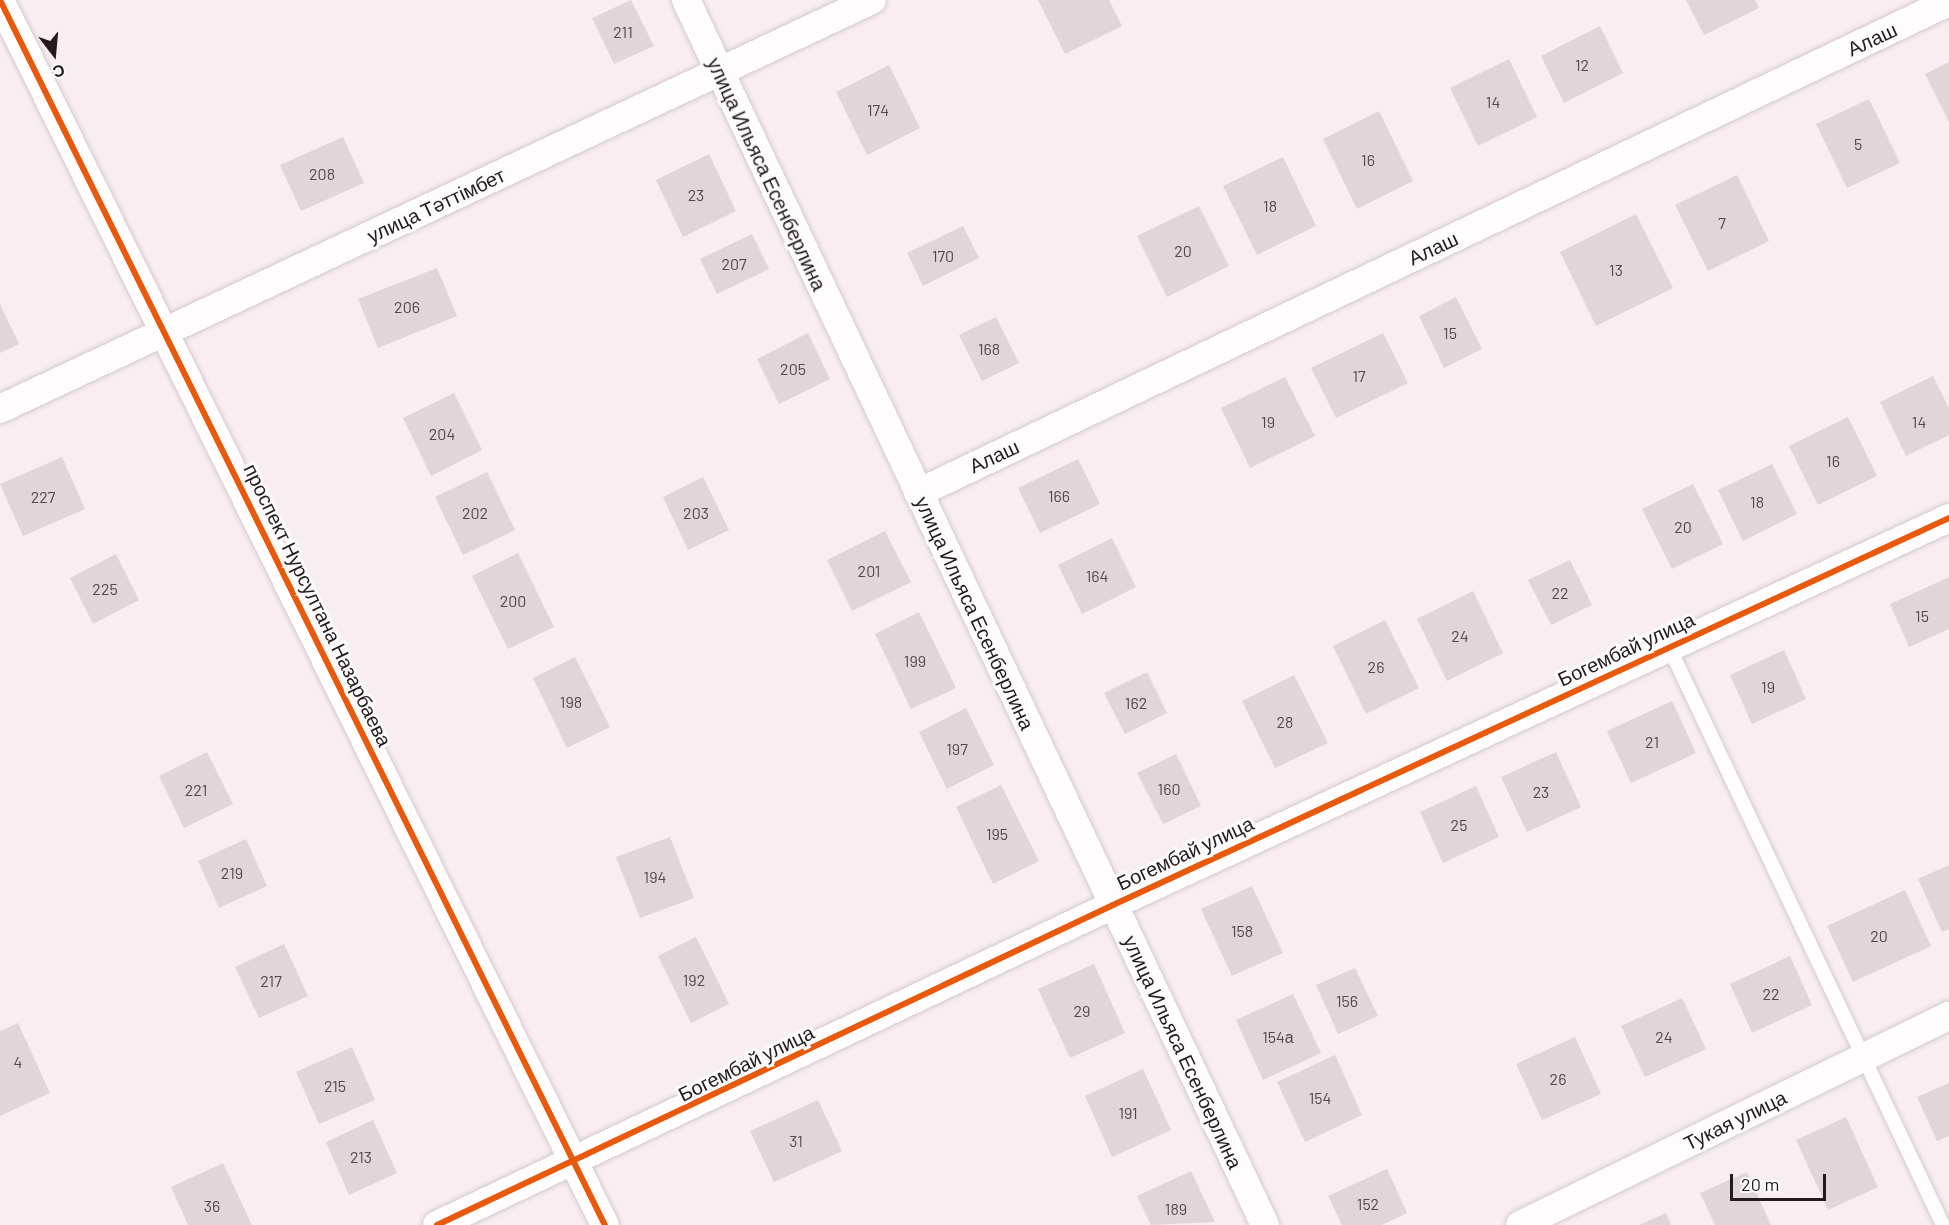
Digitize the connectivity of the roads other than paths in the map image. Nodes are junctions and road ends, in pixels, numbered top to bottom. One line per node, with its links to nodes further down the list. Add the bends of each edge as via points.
1 (0, 0): 6 (street, проспект Нурсултана Назарбаева)
2 (686, 0): 5 (street, улица Ильяса Есенберлина)
3 (872, 0): 5 (street, улица Тәттімбет)
4 (1949, 3): 8 (street, Алаш)
5 (718, 72): 6 (street, улица Тәттімбет); 8 (street, улица Ильяса Есенберлина)
6 (164, 333): 7 (street, улица Тәттімбет); 14 (street, проспект Нурсултана Назарбаева)
7 (0, 409)
8 (918, 493): 11 (street, улица Ильяса Есенберлина)
9 (1949, 518): 10 (street, Богембай улица)
10 (1670, 647): 11 (street, Богембай улица); 13 (lane)
11 (1113, 905): 14 (street, Богембай улица); 17 (street, улица Ильяса Есенберлина)
12 (1949, 1016): 13 (street, Тукая улица)
13 (1866, 1056): 18 (street, Тукая улица); 19 (lane)
14 (576, 1162): 15 (street, Богембай улица); 16 (street, проспект Нурсултана Назарбаева)
15 (437, 1225)
16 (605, 1225)
17 (1265, 1225)
18 (1520, 1225)
19 (1943, 1225)

